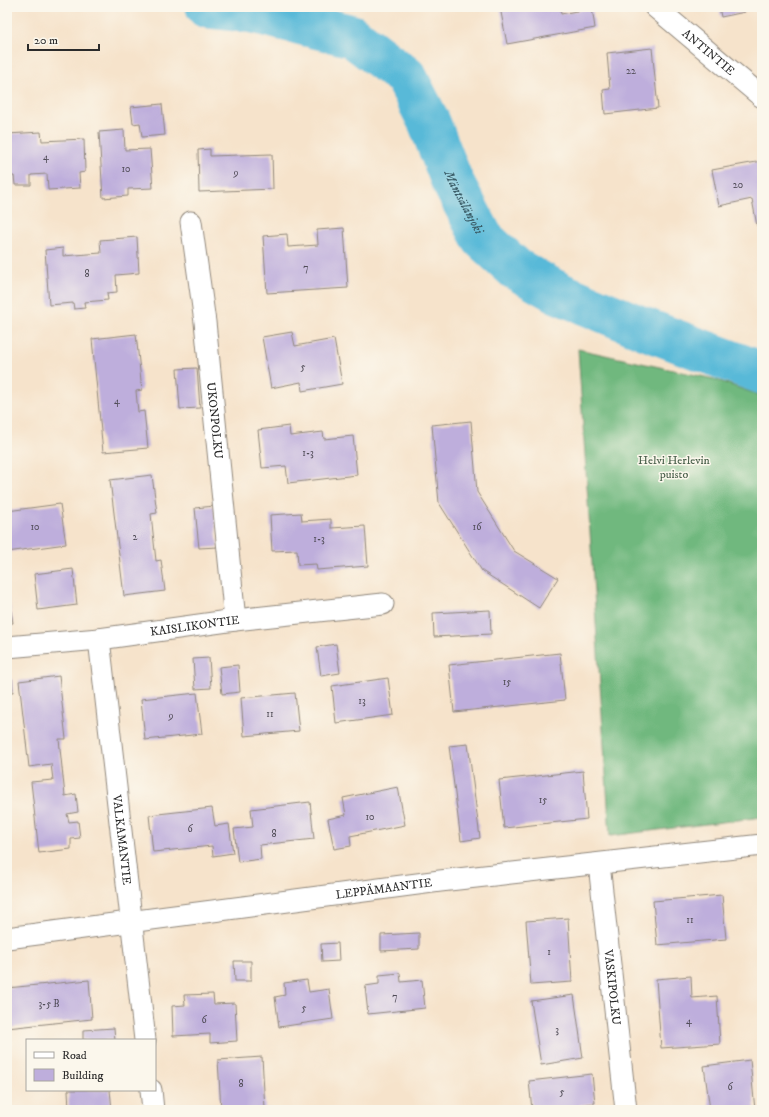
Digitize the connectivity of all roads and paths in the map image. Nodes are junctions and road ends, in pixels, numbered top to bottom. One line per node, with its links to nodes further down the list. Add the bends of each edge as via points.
1 (655, 7): 2 (street, ANTINTIE)
2 (762, 97)
3 (191, 222): 5 (street, UKONPOLKU, via 205,322)
4 (383, 604): 5 (street, KAISLIKONTIE)
5 (235, 620): 6 (street, KAISLIKONTIE)
6 (99, 639): 7 (street, KAISLIKONTIE); 10 (street, VALKAMANTIE)
7 (7, 647)
8 (762, 845): 9 (street, LEPPÄMAANTIE)
9 (599, 864): 10 (street, LEPPÄMAANTIE, via 440,881); 15 (street, VASKIPOLKU)
10 (132, 922): 11 (street, LEPPÄMAANTIE); 12 (street, VALKAMANTIE)
11 (7, 938)
12 (145, 1039)
13 (151, 1091): 14 (street)
14 (153, 1110)
15 (626, 1110)

